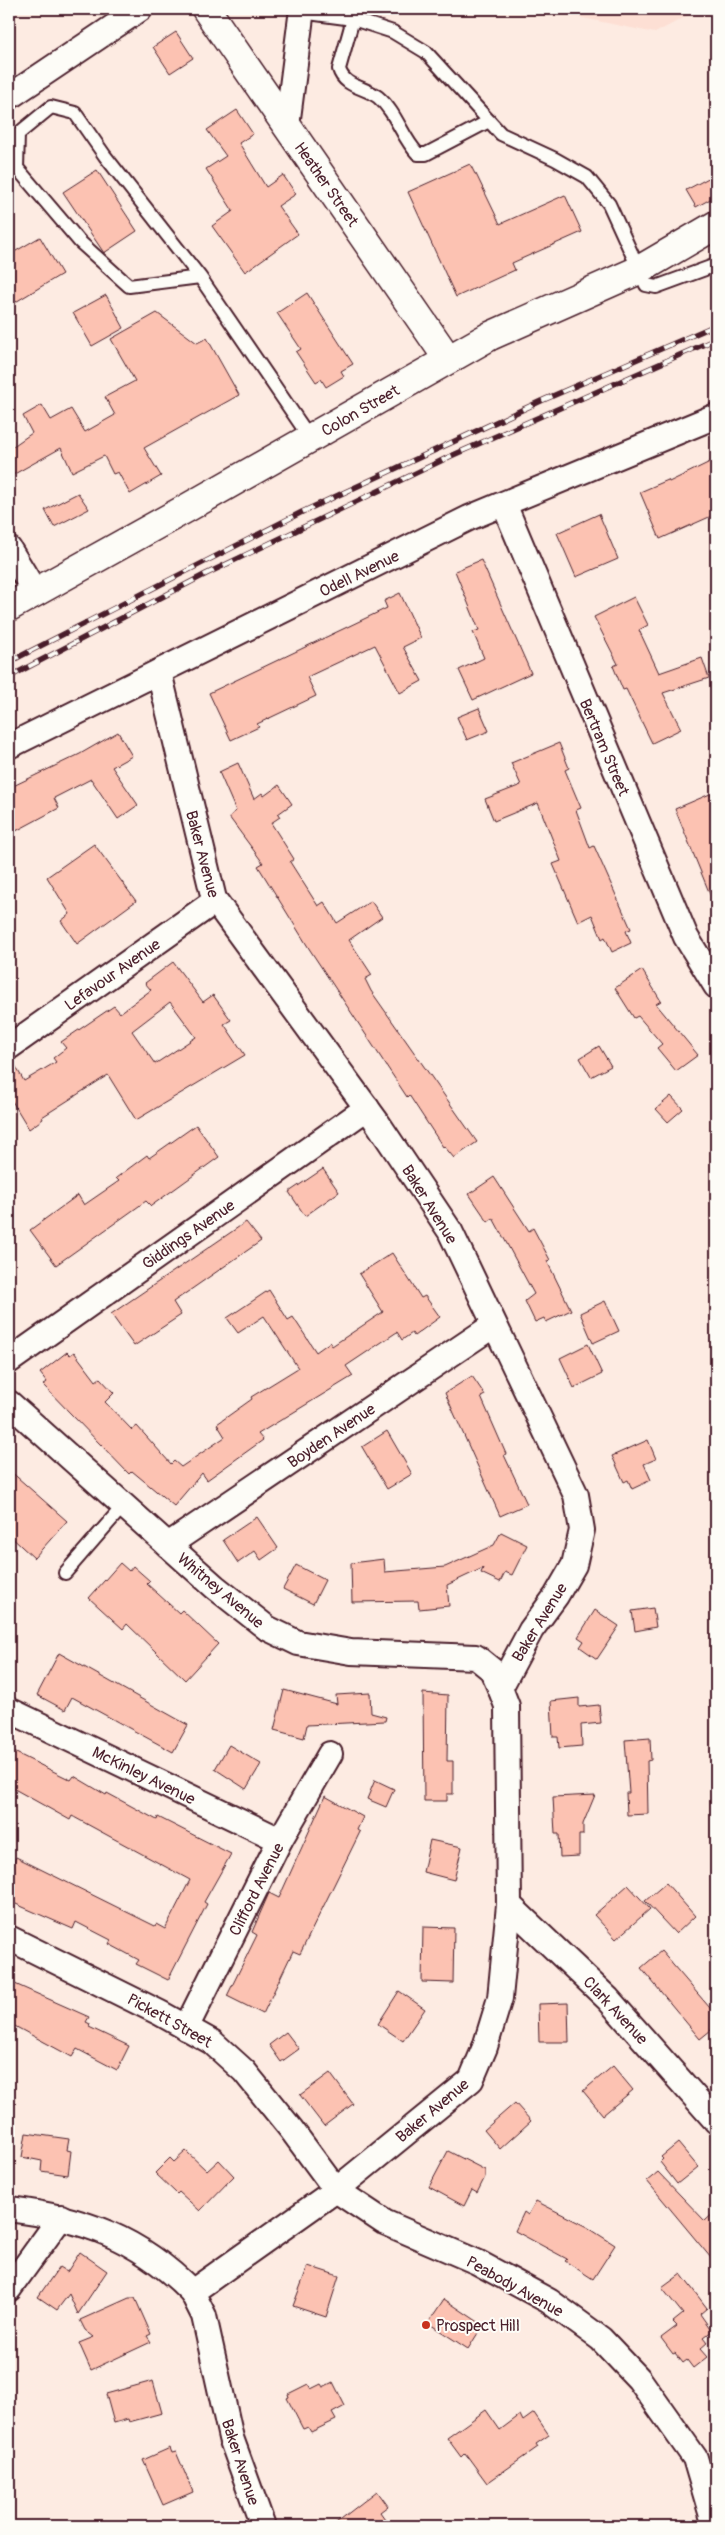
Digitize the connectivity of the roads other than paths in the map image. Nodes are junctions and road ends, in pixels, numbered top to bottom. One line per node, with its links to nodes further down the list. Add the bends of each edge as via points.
1 (140, 9): 5 (street)
2 (206, 9): 7 (main road, Heather Street)
3 (302, 10): 4 (lane); 7 (street)
4 (353, 19): 6 (lane, via 393,32 426,52); 6 (lane, via 339,68 341,75 346,81 378,97 398,120 418,154 426,154)
5 (9, 97)
6 (489, 121): 10 (lane, via 501,134 587,177 609,204)
7 (287, 126): 12 (main road, Heather Street)
8 (716, 225): 10 (main road, Colon Street)
9 (716, 265): 10 (lane, via 656,287 646,285)
10 (639, 270): 12 (main road, Colon Street, via 490,336)
11 (200, 277): 11 (lane, via 129,286 80,242 17,168 18,134 51,106 75,113 104,156); 14 (lane)
12 (448, 359): 14 (main road, Colon Street)
13 (716, 416): 15 (street, Odell Avenue)
14 (310, 438): 17 (main road, Colon Street)
15 (504, 504): 19 (street, Odell Avenue, via 469,518); 22 (street, Bertram Street, via 686,937)
16 (9, 550): 17 (street)
17 (35, 592): 18 (main road, Colon Street)
18 (9, 607)
19 (159, 672): 20 (street, Odell Avenue); 21 (street, Baker Avenue)
20 (9, 746)
21 (215, 901): 23 (street, Lefavour Avenue); 24 (street, Baker Avenue)
22 (716, 986)
23 (9, 1047)
24 (367, 1108): 25 (street, Baker Avenue, via 450,1231); 26 (street, Giddings Avenue)
25 (494, 1325): 29 (street, Boyden Avenue); 31 (street, Baker Avenue, via 576,1495 582,1530 574,1564 531,1630)
26 (9, 1361)
27 (9, 1403): 28 (street, Whitney Avenue)
28 (124, 1505): 29 (street, Whitney Avenue); 30 (lane)
29 (168, 1545): 31 (street, Whitney Avenue, via 267,1628 298,1643 351,1652 476,1657 492,1670)
30 (65, 1573)
31 (500, 1688): 35 (street, Baker Avenue, via 508,1706)
32 (9, 1710): 34 (street, McKinley Avenue)
33 (330, 1754): 34 (street, Clifford Avenue)
34 (280, 1840): 37 (street, Clifford Avenue)
35 (509, 1905): 38 (street, Clark Avenue, via 608,1999); 39 (street, Baker Avenue, via 500,1998 471,2080)
36 (9, 1938): 37 (street, Pickett Street)
37 (186, 2028): 39 (street, Pickett Street, via 212,2042 244,2071)
38 (716, 2122)
39 (336, 2190): 43 (street, Baker Avenue); 45 (street, Peabody Avenue, via 384,2222 477,2262 550,2301 601,2339 639,2379 695,2458)
40 (9, 2209): 41 (street)
41 (61, 2217): 42 (street); 43 (street, via 112,2234 151,2257)
42 (9, 2289)
43 (192, 2292): 44 (street, Baker Avenue, via 204,2316 230,2438)
44 (263, 2526)
45 (715, 2526)

